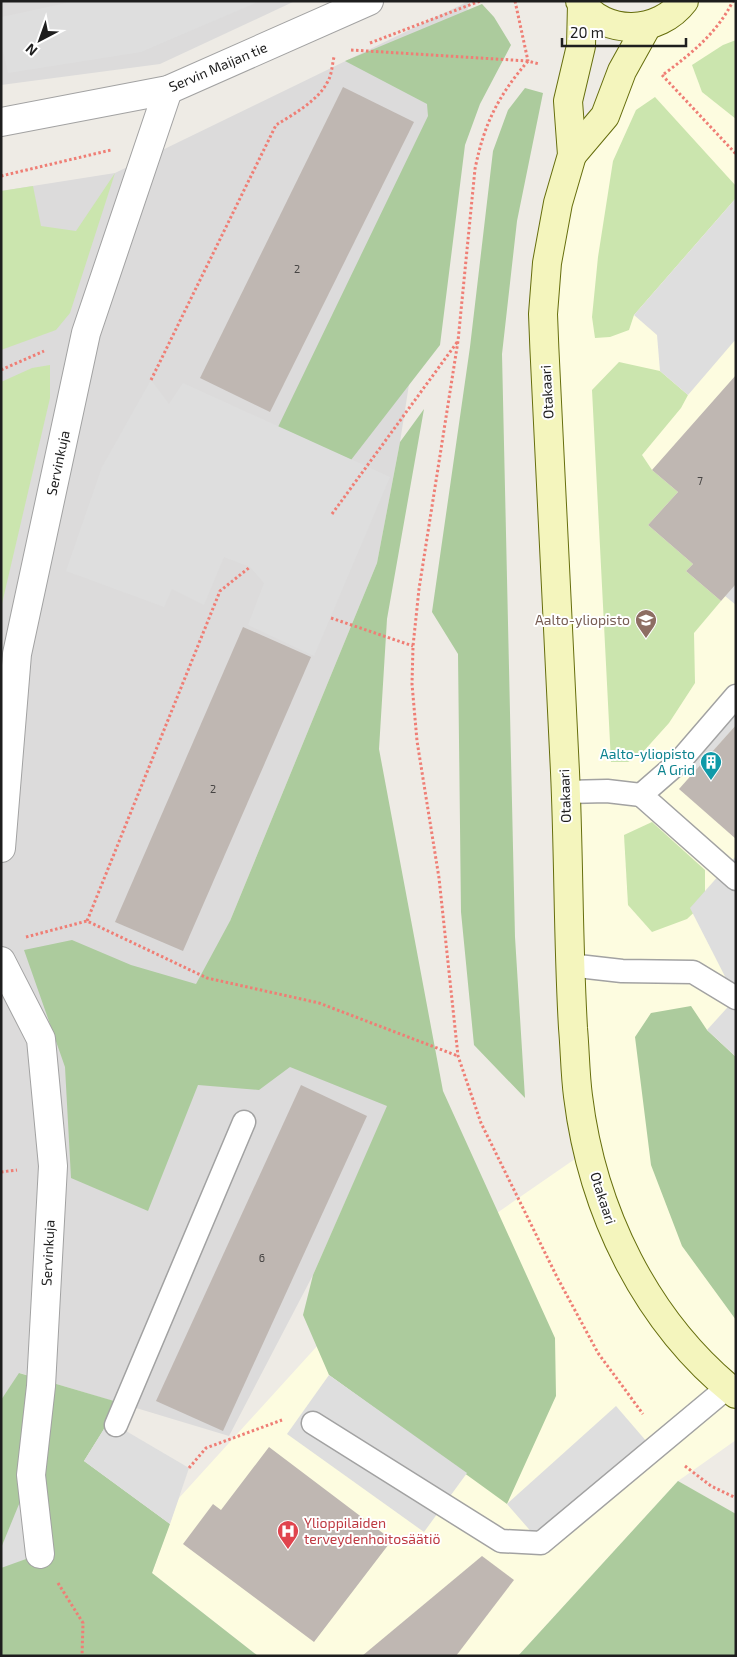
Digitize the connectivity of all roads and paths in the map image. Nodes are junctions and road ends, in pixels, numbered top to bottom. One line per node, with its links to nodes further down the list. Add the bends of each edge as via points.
1 (368, 1): 12 (street, Servin Maijan tie)
2 (515, 1): 9 (path)
3 (684, 1): 6 (street, via 664,20)
4 (733, 1): 10 (path, via 709,37)
5 (581, 3): 6 (street, via 605,22 625,27); 14 (street, Otakaari, via 581,46 568,101)
6 (646, 26): 14 (street, Otakaari, via 622,71 605,116)
7 (351, 50): 9 (path)
8 (334, 56): 17 (path, via 324,88 276,125)
9 (528, 61): 16 (path, via 500,97 480,144)
10 (662, 75): 11 (path); 15 (path)
11 (654, 80)
12 (168, 90): 13 (street, Servin Maijan tie); 25 (street, Servinkuja, via 86,333 17,654)
13 (1, 122)
14 (572, 154): 23 (street, Otakaari, via 558,203 543,314)
15 (736, 154)
16 (458, 341): 18 (path); 21 (path)
17 (151, 380)
18 (332, 514)
19 (250, 567): 27 (path, via 220,591)
20 (331, 618): 21 (path)
21 (412, 646): 32 (path, via 417,741 439,878)
22 (736, 696): 24 (lane, via 680,761)
23 (566, 792): 24 (lane, via 607,791); 30 (street, Otakaari)
24 (641, 795): 26 (lane)
25 (1, 848)
26 (736, 879)
27 (87, 920): 28 (path); 32 (path, via 207,978 319,1003)
28 (20, 938)
29 (1, 961): 40 (street, Servinkuja, via 41,1039 53,1166 41,1386 31,1475)
30 (569, 965): 31 (lane, via 622,971 693,972); 34 (street, Otakaari, via 578,1096 588,1150 624,1256 650,1301 682,1341)
31 (736, 998)
32 (458, 1056): 37 (path, via 481,1123 557,1277 598,1353)
33 (244, 1122): 36 (lane)
34 (732, 1391): 37 (lane)
35 (313, 1423): 37 (lane, via 501,1541 509,1542 542,1543); 38 (path, via 299,1416 277,1421 206,1448)
36 (116, 1425)
37 (662, 1441): 39 (path, via 695,1474)
38 (189, 1468)
39 (736, 1498)
40 (40, 1554): 41 (path, via 83,1622)
41 (82, 1656)

